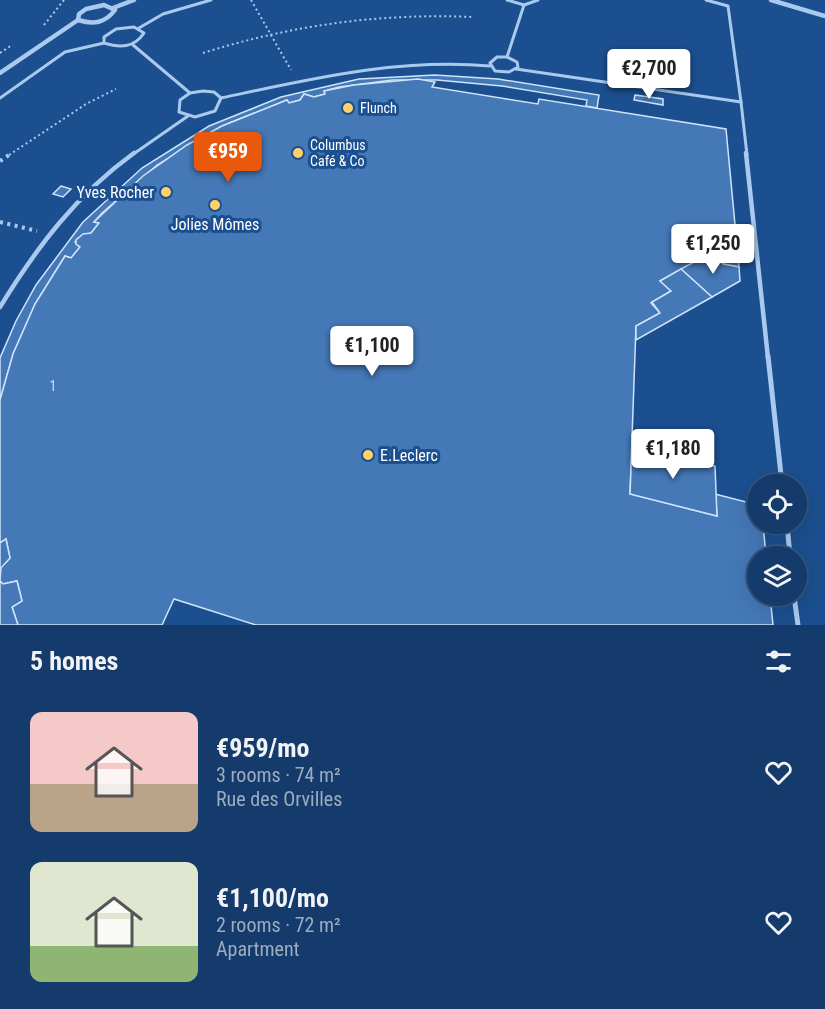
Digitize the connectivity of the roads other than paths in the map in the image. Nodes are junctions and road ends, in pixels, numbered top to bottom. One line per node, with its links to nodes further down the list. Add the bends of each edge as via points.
1 (134, 0): 8 (street)
2 (211, 0): 11 (lane, via 163,14)
3 (507, 0): 7 (lane)
4 (538, 0): 7 (lane)
5 (706, 0): 21 (lane, via 728,6)
6 (771, 0): 9 (street)
7 (524, 5): 14 (lane)
8 (113, 8): 10 (street, via 92,7 79,14); 10 (street, via 113,16 103,22)
9 (825, 16)
10 (78, 20): 17 (street)
11 (139, 28): 12 (lane, via 116,29 104,37); 13 (lane, via 144,36)
12 (104, 43): 13 (lane, via 119,48); 19 (lane, via 64,52)
13 (133, 45): 18 (lane)
14 (507, 57): 15 (lane, via 493,59); 16 (lane, via 517,62)
15 (490, 66): 16 (lane, via 500,72); 20 (lane, via 392,64 321,75)
16 (516, 69): 21 (lane)
17 (0, 73)
18 (190, 93): 20 (lane, via 209,91); 22 (lane, via 177,108)
19 (0, 98)
20 (221, 98): 22 (lane, via 219,107 209,114)
21 (741, 102): 24 (lane)
22 (188, 116): 23 (lane, via 69,208 30,258)
23 (0, 306)
24 (781, 474)
25 (796, 606): 26 (lane)
26 (798, 625)

